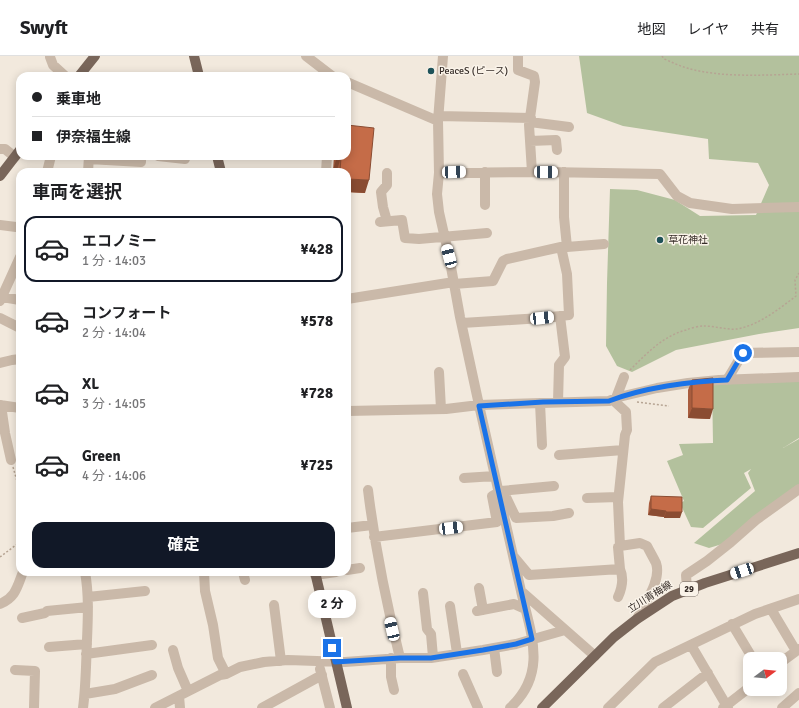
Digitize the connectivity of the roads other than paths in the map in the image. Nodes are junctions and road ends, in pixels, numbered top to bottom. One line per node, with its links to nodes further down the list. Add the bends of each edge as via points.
1 (95, 56): 8 (main road)
2 (194, 56): 9 (main road)
3 (306, 56): 10 (street)
4 (444, 56): 12 (street)
5 (518, 56): 13 (street, via 518,70 534,76 535,79)
6 (50, 57): 7 (street, via 53,65)
7 (61, 72)
8 (82, 72)
9 (197, 72)
10 (325, 72)
11 (351, 84): 12 (street)
12 (438, 118): 13 (street); 26 (street)
13 (530, 120): 14 (street); 15 (street)
14 (569, 127)
15 (530, 142): 17 (street, via 556,140); 23 (street)
16 (0, 149): 18 (street)
17 (557, 150)
18 (16, 153)
19 (16, 154): 27 (main road)
20 (120, 160): 21 (street)
21 (140, 160)
22 (485, 172): 23 (street); 26 (street); 28 (street)
23 (532, 172): 24 (street)
24 (564, 172): 29 (street, via 660,174 677,196 690,203 732,209); 35 (street)
25 (387, 173): 33 (street, via 387,185 381,192 383,221 402,220 404,238 419,240)
26 (439, 173): 33 (street, via 437,194)
27 (0, 176)
28 (485, 205)
29 (799, 207)
30 (0, 225): 31 (street)
31 (16, 227)
32 (488, 233): 33 (street)
33 (444, 237): 37 (street)
34 (604, 244): 35 (street)
35 (564, 247): 37 (street, via 507,259 503,261 493,280); 41 (street, via 569,315)
36 (16, 266): 39 (street)
37 (454, 283): 38 (street); 43 (street)
38 (351, 297)
39 (1, 299): 40 (street)
40 (16, 300)
41 (560, 316): 43 (street); 53 (street, via 565,357 559,365)
42 (0, 318): 44 (street)
43 (462, 323): 56 (street)
44 (16, 326)
45 (799, 352): 51 (street, via 743,353)
46 (16, 360): 47 (street)
47 (0, 363)
48 (439, 372): 58 (street)
49 (624, 377): 52 (street)
50 (799, 377): 51 (street)
51 (727, 380): 52 (street, via 657,388)
52 (614, 399): 53 (street); 61 (street, via 626,412 627,430)
53 (558, 402): 54 (street)
54 (540, 403): 56 (street); 60 (street)
55 (1, 405): 57 (street); 63 (street)
56 (479, 406): 58 (street); 64 (street)
57 (16, 407)
58 (441, 409): 59 (street)
59 (351, 411)
60 (542, 445)
61 (623, 450): 62 (street); 70 (street)
62 (559, 455)
63 (11, 460)
64 (495, 476): 65 (street); 69 (street)
65 (464, 478)
66 (554, 486): 69 (street)
67 (799, 488): 87 (street, via 686,575)
68 (368, 490): 73 (street)
69 (498, 493): 72 (street, via 505,495 516,518); 75 (street, via 492,496 497,522); 78 (street)
70 (618, 497): 71 (street); 76 (street)
71 (587, 498)
72 (569, 513)
73 (372, 525): 74 (street); 75 (street)
74 (351, 528)
75 (374, 537): 115 (street)
76 (620, 546): 81 (street); 100 (street, via 640,543 647,546 656,564 658,576)
77 (799, 553): 87 (main road, 立川青梅線 / 29)
78 (512, 554): 81 (street, via 529,575); 89 (street)
79 (360, 568): 80 (street)
80 (351, 569)
81 (620, 569): 91 (street, via 622,588)
82 (21, 576): 94 (street, via 14,595)
83 (85, 576): 93 (street)
84 (204, 576): 123 (street, via 218,658)
85 (315, 576): 119 (main road)
86 (479, 588): 97 (street, via 480,610 514,604)
87 (687, 589): 100 (main road, 立川青梅線 / 29)
88 (145, 591): 93 (street)
89 (521, 591): 97 (street); 102 (street)
90 (423, 593): 114 (street)
91 (618, 597)
92 (799, 599): 98 (street)
93 (88, 602): 99 (street); 108 (street)
94 (0, 604)
95 (274, 605): 117 (street)
96 (450, 606): 112 (street)
97 (525, 609): 103 (street)
98 (771, 609): 101 (street); 110 (street)
99 (22, 618)
100 (637, 619): 113 (main road, 立川青梅線 / 29)
101 (732, 624): 105 (street); 111 (street)
102 (565, 630): 103 (street); 113 (street)
103 (532, 639): 107 (street); 142 (street, via 533,672 526,688)
104 (152, 645): 108 (street)
105 (691, 645): 122 (street); 144 (street, via 655,662)
106 (49, 647): 108 (street)
107 (494, 648): 112 (street); 121 (street)
108 (87, 649): 131 (street)
109 (173, 650): 128 (street)
110 (797, 650): 116 (street)
111 (749, 652)
112 (457, 653): 114 (street)
113 (595, 656): 143 (main road, 立川青梅線 / 29)
114 (433, 657): 115 (street)
115 (396, 658): 119 (street); 127 (street, via 391,677)
116 (787, 658)
117 (281, 661): 118 (street); 123 (street, via 240,667)
118 (318, 661): 119 (street); 126 (street)
119 (335, 662): 140 (main road)
120 (15, 670): 134 (street, via 35,671)
121 (497, 672)
122 (708, 673): 133 (street); 145 (street)
123 (226, 674): 128 (street, via 220,674)
124 (463, 674): 141 (street)
125 (152, 675): 131 (street, via 115,689)
126 (322, 675): 138 (street); 139 (street)
127 (394, 690)
128 (188, 691): 132 (street)
129 (743, 693): 133 (street)
130 (799, 693): 146 (street)
131 (84, 694): 135 (street)
132 (179, 696): 136 (street); 137 (street)
133 (726, 707)
134 (34, 708)
135 (82, 708)
136 (154, 708)
137 (180, 708)
138 (262, 708)
139 (330, 708)
140 (347, 708)
141 (478, 708)
142 (510, 708)
143 (542, 708)
144 (608, 708)
145 (663, 708)
146 (782, 708)

